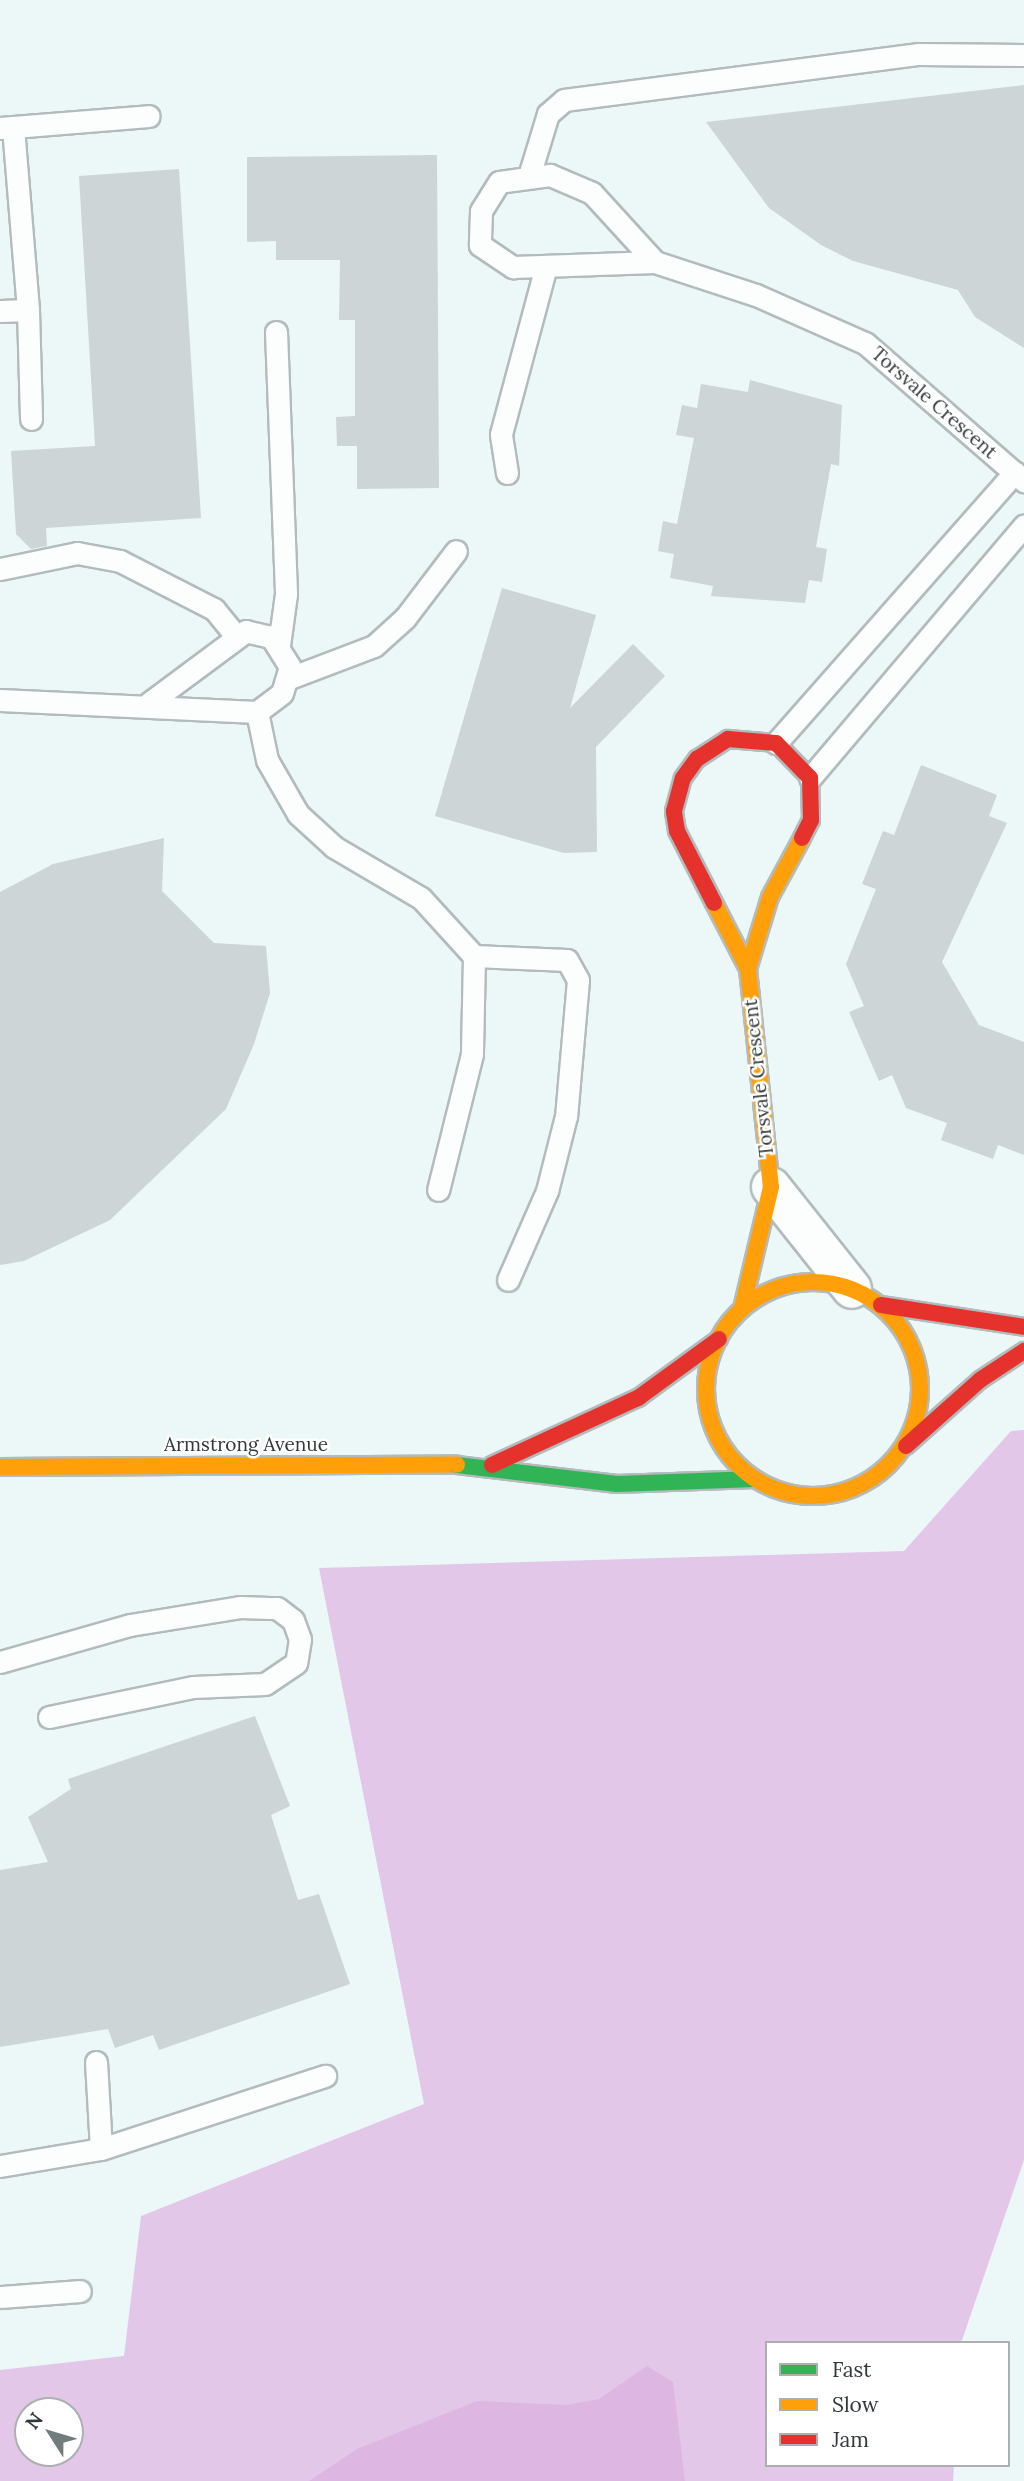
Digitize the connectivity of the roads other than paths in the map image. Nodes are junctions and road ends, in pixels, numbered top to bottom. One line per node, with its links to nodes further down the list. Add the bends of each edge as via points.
1 (1024, 55): 4 (lane, via 919,54 564,100 548,114)
2 (149, 116): 3 (lane)
3 (6, 127): 7 (lane)
4 (529, 176): 5 (lane, Torsvale Crescent, via 550,175 592,193); 6 (lane, Torsvale Crescent, via 499,182 490,193 478,233 480,245 498,260)
5 (655, 262): 6 (lane, Torsvale Crescent); 12 (lane, Torsvale Crescent, via 755,295 865,343)
6 (545, 270): 11 (lane, via 501,434)
7 (28, 310): 8 (lane); 10 (lane)
8 (0, 311)
9 (276, 332): 17 (lane, via 286,594)
10 (31, 419)
11 (507, 473)
12 (1019, 477): 22 (lane, Torsvale Crescent)
13 (1024, 526): 23 (lane)
14 (456, 551): 18 (lane, via 405,618 374,646)
15 (0, 569): 16 (lane, via 66,554 120,561 214,608)
16 (236, 636): 17 (lane, via 261,630); 20 (lane)
17 (279, 645): 18 (lane)
18 (288, 679): 21 (lane, via 273,702)
19 (0, 700): 20 (lane)
20 (149, 703): 21 (lane)
21 (257, 712): 24 (lane, via 267,760 298,814 334,847 421,898)
22 (776, 743): 23 (street); 25 (street, Torsvale Crescent, via 728,739 711,747 676,795 677,831)
23 (810, 778): 25 (street, Torsvale Crescent, via 811,820 770,897)
24 (474, 956): 27 (lane, via 472,1054); 28 (lane, via 567,960 578,980 566,1116 547,1191)
25 (748, 969): 26 (street, Torsvale Crescent)
26 (771, 1188): 29 (street); 30 (street, Torsvale Crescent)
27 (438, 1190)
28 (509, 1280)
29 (867, 1297): 30 (street, Armstrong Avenue, via 806,1282 783,1286); 31 (street, Armstrong Avenue); 34 (street, Armstrong Avenue, via 910,1342 920,1387 918,1410)
30 (742, 1309): 32 (street, Armstrong Avenue)
31 (1024, 1327)
32 (719, 1339): 35 (street, Armstrong Avenue, via 638,1398); 37 (street, Armstrong Avenue, via 708,1405 723,1448)
33 (1024, 1351): 34 (street, Armstrong Avenue, via 980,1380)
34 (899, 1453): 37 (street, Armstrong Avenue, via 864,1483 821,1496)
35 (492, 1465): 36 (street, Armstrong Avenue); 37 (street, Armstrong Avenue, via 617,1484)
36 (0, 1467)
37 (755, 1479)
38 (0, 1662): 39 (lane, via 130,1625 240,1607 278,1608 293,1620 300,1639 296,1662 265,1684 192,1687)
39 (49, 1717)
40 (96, 2062): 42 (lane)
41 (326, 2076): 42 (lane)
42 (101, 2149): 43 (lane)
43 (0, 2166)
44 (80, 2291): 45 (lane)
45 (0, 2297)

